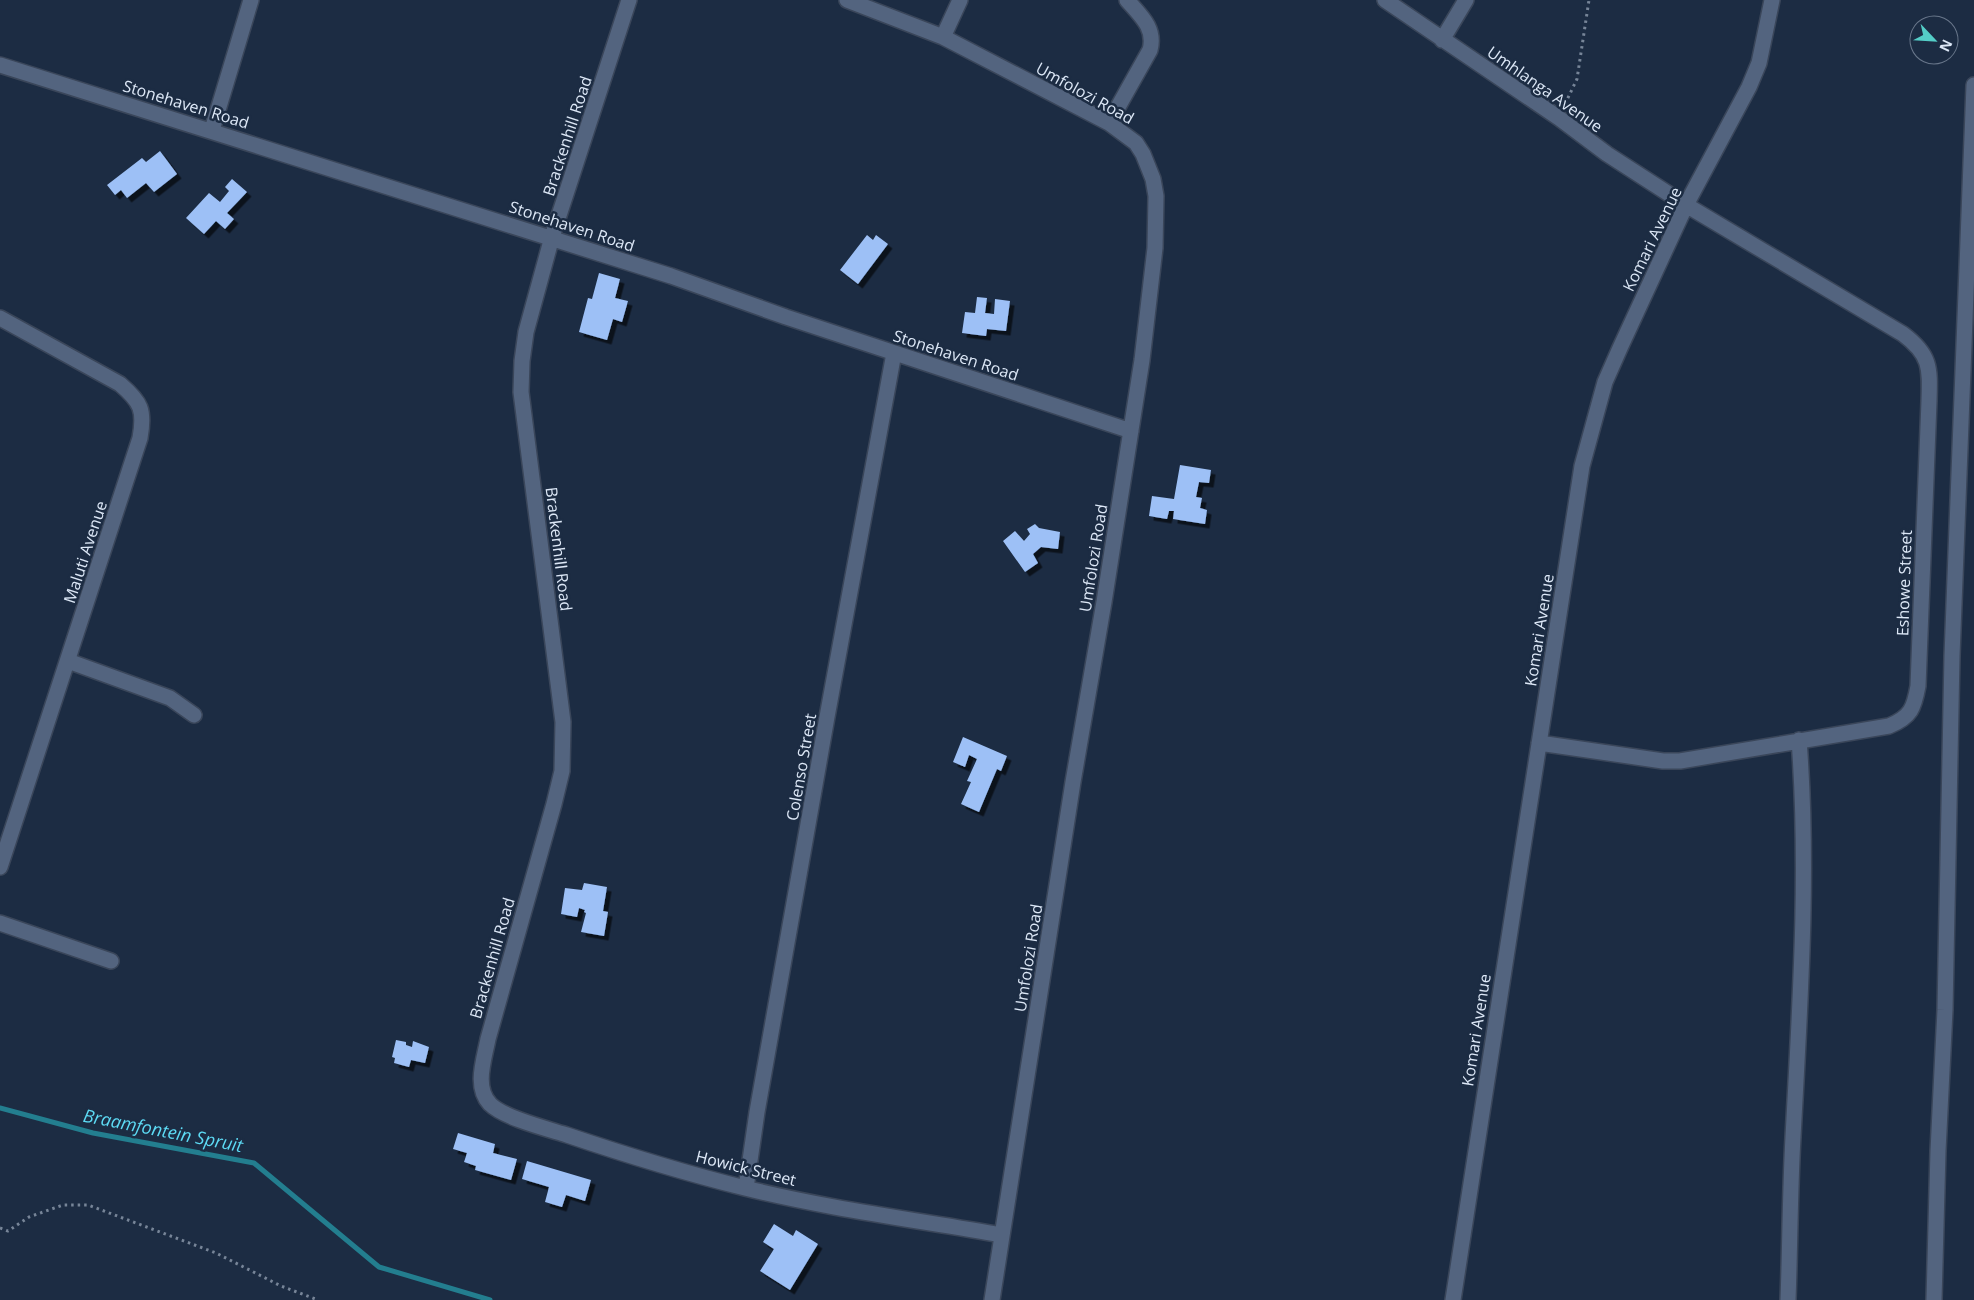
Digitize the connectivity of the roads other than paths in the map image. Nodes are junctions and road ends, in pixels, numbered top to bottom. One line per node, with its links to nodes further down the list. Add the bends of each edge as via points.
1 (251, 0): 14 (street)
2 (629, 0): 16 (street, Brackenhill Road)
3 (848, 0): 9 (street, Umfolozi Road)
4 (960, 0): 9 (street)
5 (1127, 0): 13 (street, via 1148,25 1152,42)
6 (1385, 0): 10 (street, Umhlanga Avenue)
7 (1466, 0): 10 (street)
8 (1772, 0): 15 (street, Komari Avenue, via 1759,63 1749,87)
9 (943, 37): 13 (street, Umfolozi Road)
10 (1442, 40): 15 (street, Umhlanga Avenue)
11 (0, 65): 14 (street, Stonehaven Road)
12 (1974, 85): 33 (street, via 1952,646 1945,1010)
13 (1109, 122): 19 (street, Umfolozi Road, via 1136,143 1143,154 1156,196 1155,248)
14 (212, 130): 16 (street, Stonehaven Road)
15 (1686, 205): 22 (street, Eshowe Street, via 1903,334 1924,354 1928,366 1923,578 1915,703 1902,721 1889,726); 23 (street, Komari Avenue, via 1620,348 1593,423 1582,466)
16 (552, 237): 18 (street, Stonehaven Road); 27 (street, Brackenhill Road, via 526,332 522,392 559,675 564,746 554,804 488,1039 481,1084)
17 (0, 318): 20 (street, Maluti Avenue, via 120,384 134,396 144,420)
18 (894, 353): 19 (street, Stonehaven Road); 28 (street, Colenso Street)
19 (1131, 431): 29 (street, Umfolozi Road)
20 (68, 660): 21 (street, via 170,698); 24 (street, Maluti Avenue)
21 (194, 716)
22 (1798, 740): 23 (street, Eshowe Street, via 1692,760 1663,761); 32 (street, via 1803,793 1804,916)
23 (1539, 743): 31 (street, Komari Avenue)
24 (0, 867)
25 (0, 923): 26 (street)
26 (111, 961)
27 (491, 1105): 28 (street, Howick Street, via 515,1118 594,1144)
28 (746, 1188): 29 (street, Howick Street)
29 (1002, 1235): 30 (street, Umfolozi Road)
30 (992, 1300)
31 (1453, 1300)
32 (1788, 1300)
33 (1934, 1300)

